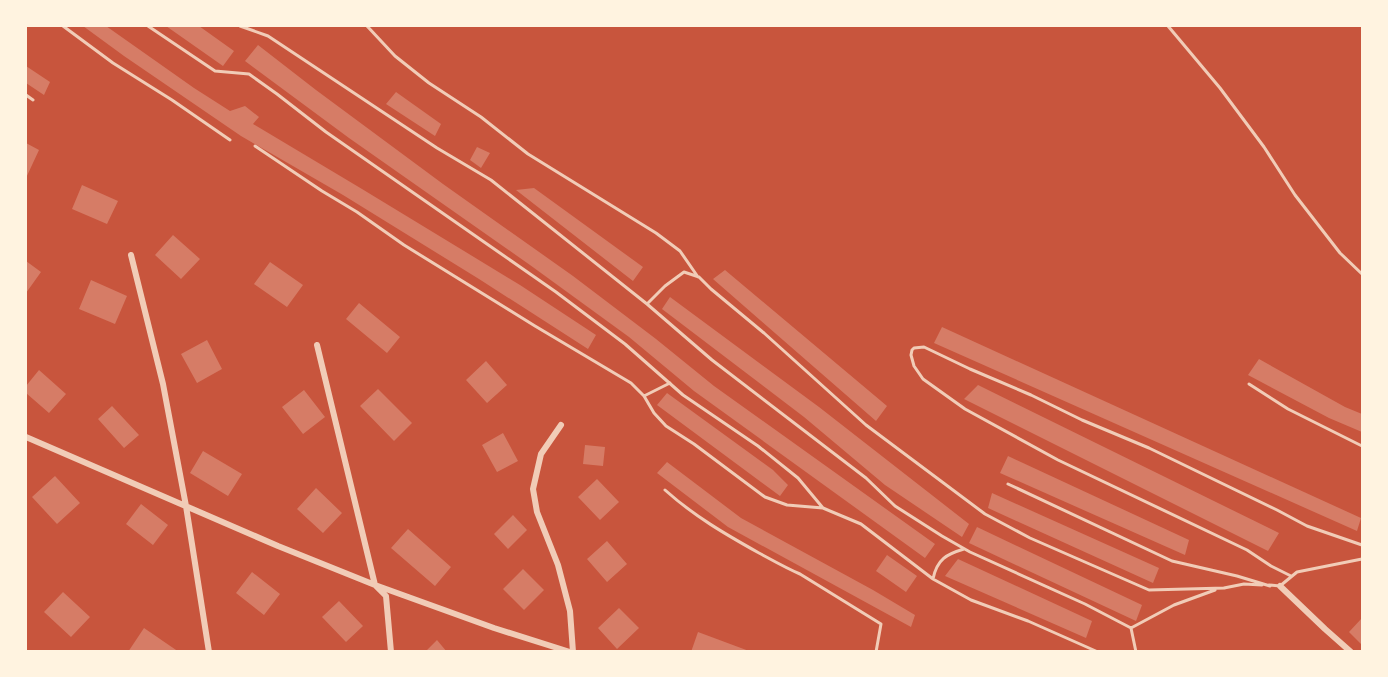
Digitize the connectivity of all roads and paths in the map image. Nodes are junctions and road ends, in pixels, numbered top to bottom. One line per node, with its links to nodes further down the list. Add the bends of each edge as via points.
1 (63, 26): 8 (lane)
2 (148, 26): 15 (lane, via 214,71 249,74 556,292)
3 (240, 26): 13 (lane, via 267,36 491,180)
4 (367, 26): 12 (lane, via 395,56 429,83 528,154 680,251)
5 (1168, 26): 11 (lane, via 1226,96 1301,204)
6 (26, 95): 7 (lane)
7 (33, 100)
8 (230, 140)
9 (255, 146): 17 (lane, via 404,245 631,383)
10 (131, 255): 23 (street, via 164,384)
11 (1362, 274)
12 (699, 277): 13 (lane, via 684,272); 33 (lane, via 866,425 986,514 1030,538 1149,590)
13 (647, 304): 26 (lane, via 712,360 866,478 895,506)
14 (317, 345): 30 (street)
15 (670, 383): 17 (lane); 24 (lane, via 798,478)
16 (1249, 384): 20 (lane, via 1288,409)
17 (644, 396): 24 (lane, via 666,426 765,497 787,505)
18 (561, 425): 37 (street, via 541,454 533,489 570,611)
19 (26, 437): 23 (street)
20 (1362, 446)
21 (1008, 484): 31 (lane, via 1172,561)
22 (665, 490): 38 (lane, via 730,537 800,574 880,624)
23 (186, 506): 30 (street); 35 (street)
24 (823, 508): 29 (lane, via 861,524)
25 (1362, 545): 28 (lane, via 1307,526 1149,448 924,347 912,350 914,366 923,379 965,409 1058,460 1247,550)
26 (964, 549): 29 (lane, via 947,555 934,571); 34 (lane)
27 (1362, 559): 28 (lane)
28 (1291, 576): 32 (lane)
29 (933, 579): 39 (lane, via 971,600)
30 (375, 585): 36 (street, via 386,596); 37 (street)
31 (1270, 586): 32 (lane); 33 (lane, via 1244,584)
32 (1280, 586): 41 (street)
33 (1225, 588): 34 (lane, via 1174,605)
34 (1131, 628): 40 (lane)
35 (209, 651)
36 (391, 651)
37 (571, 651)
38 (876, 651)
39 (1098, 651)
40 (1136, 651)
41 (1351, 651)

